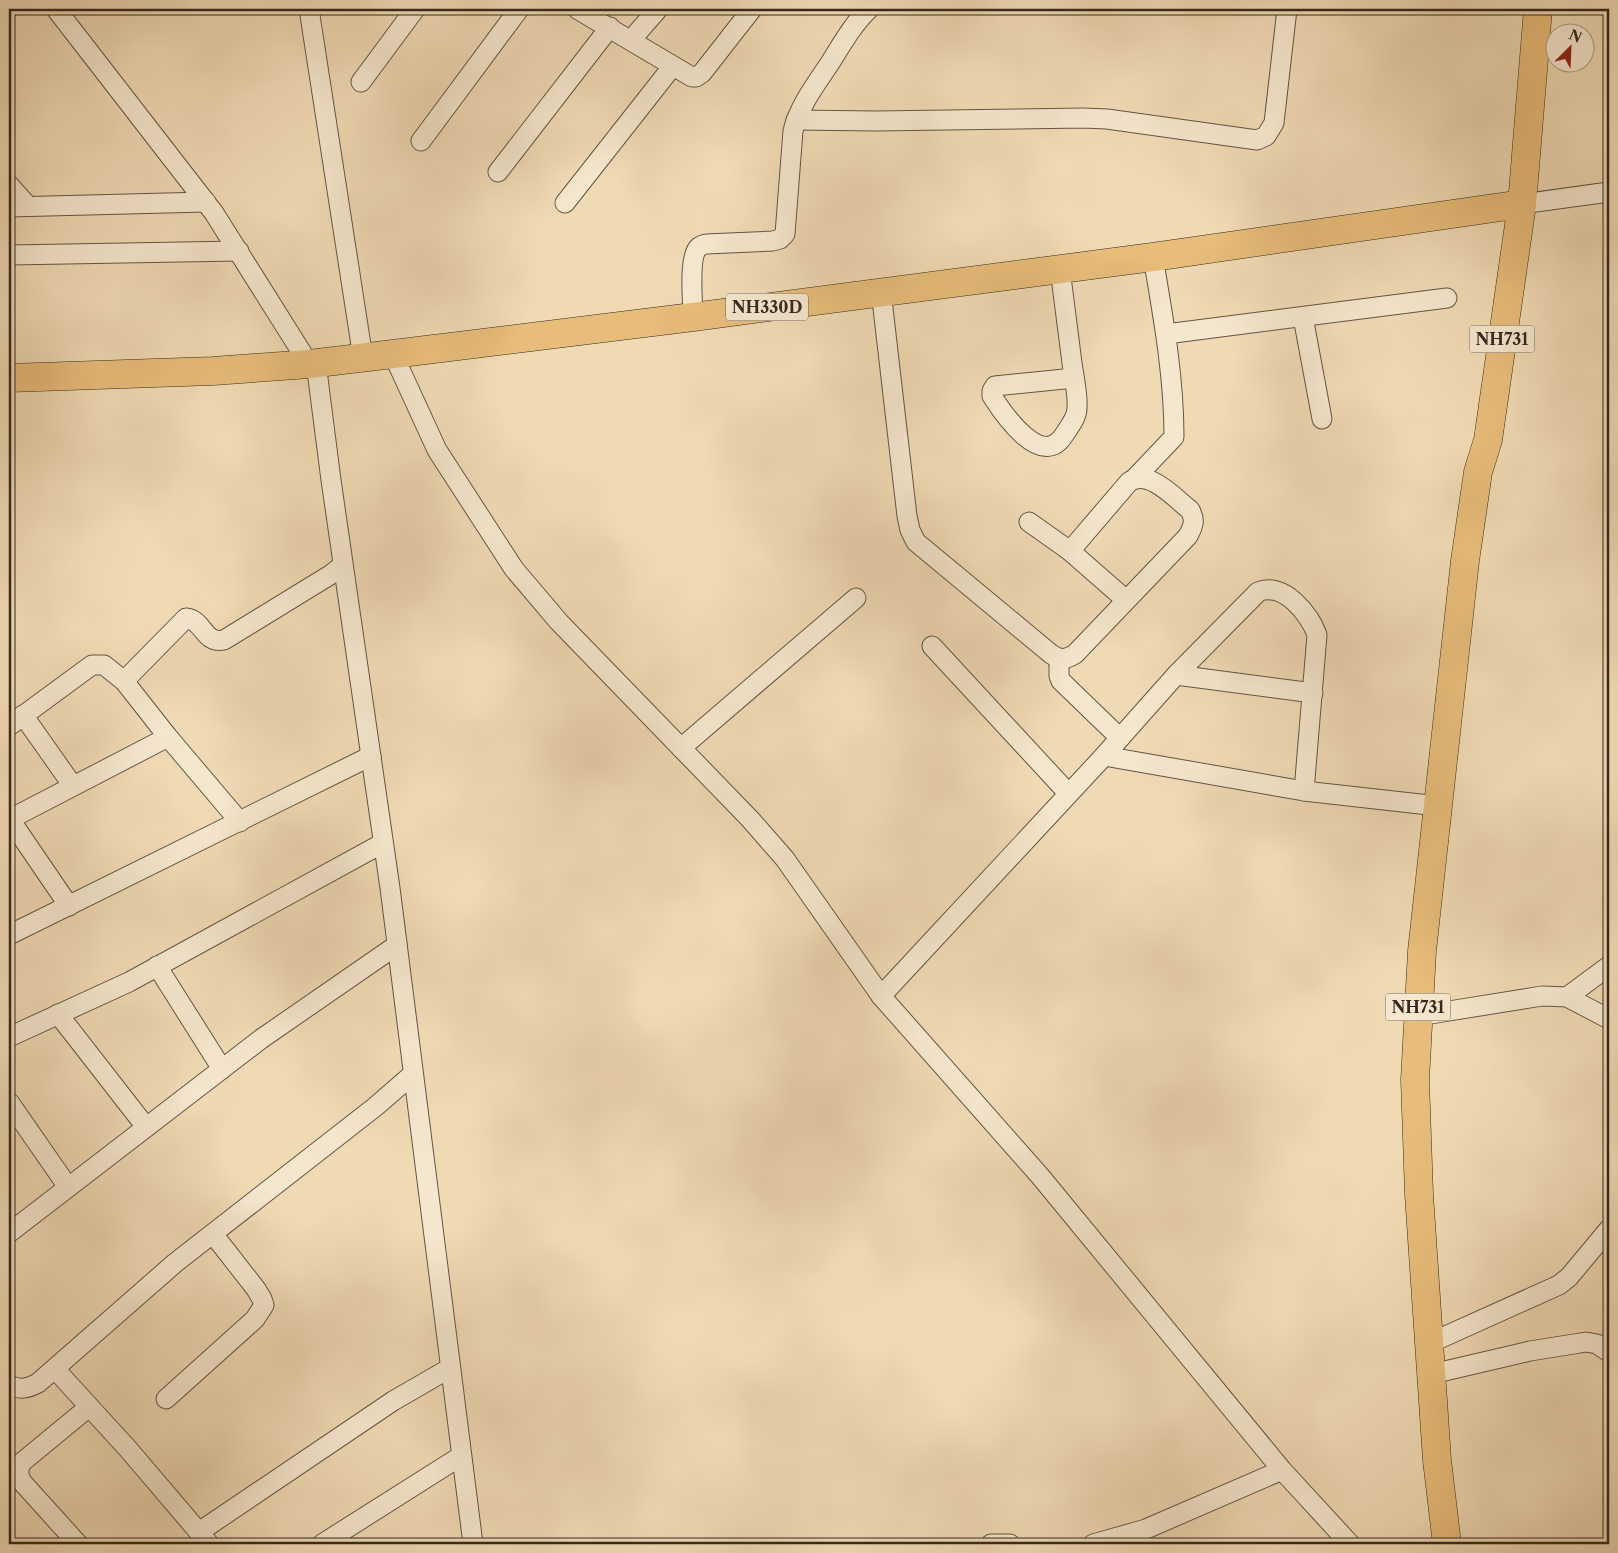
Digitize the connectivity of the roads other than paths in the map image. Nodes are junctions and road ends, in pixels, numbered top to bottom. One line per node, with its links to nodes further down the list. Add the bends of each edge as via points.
1 (309, 9): 36 (street)
2 (415, 9): 15 (street)
3 (519, 9): 17 (street)
4 (577, 9): 12 (street)
5 (658, 9): 13 (street)
6 (752, 9): 14 (street, via 702,73 692,77)
7 (869, 9): 16 (street, via 847,37)
8 (1287, 9): 16 (street, via 1274,123 1266,136 1257,140 1091,118)
9 (1522, 9): 23 (highway, NH731)
10 (1538, 9): 23 (highway, NH731)
11 (59, 10): 21 (street)
12 (610, 27): 13 (street); 18 (street)
13 (630, 40): 14 (street)
14 (672, 66): 22 (street)
15 (361, 82)
16 (796, 120): 32 (street, via 784,234 773,241 699,246 692,262)
17 (421, 141)
18 (498, 172)
19 (9, 185): 24 (street)
20 (1609, 192): 23 (street)
21 (206, 202): 24 (street); 26 (street)
22 (565, 203)
23 (1513, 205): 28 (highway, NH330D); 61 (highway, NH731, via 1474,437 1478,472)
24 (28, 206): 25 (street)
25 (9, 207)
26 (239, 251): 27 (street); 37 (street)
27 (9, 255)
28 (1153, 257): 29 (highway, NH330D); 34 (street)
29 (1060, 269): 30 (highway, NH330D); 39 (street)
30 (881, 291): 32 (highway, NH330D); 48 (street, via 910,530 916,542)
31 (1447, 298): 33 (street)
32 (693, 317): 35 (highway, NH330D)
33 (1302, 317): 34 (street); 40 (street)
34 (1166, 334): 41 (street, via 1174,437)
35 (393, 354): 36 (highway, NH330D); 55 (street, via 437,450 514,569 559,622)
36 (363, 358): 37 (highway, NH330D)
37 (312, 363): 38 (highway, NH330D, via 212,371); 44 (street)
38 (9, 378)
39 (1074, 378): 39 (street, via 1077,409 1074,420 1054,446 1046,447 1021,435 992,396 995,386)
40 (1322, 419)
41 (1134, 478): 43 (street); 46 (street, via 1151,480 1190,510 1195,522 1188,536)
42 (1029, 522): 43 (street)
43 (1070, 551): 46 (street)
44 (343, 565): 50 (street, via 224,640 211,639 194,621 186,618); 56 (street)
45 (856, 598): 55 (street)
46 (1126, 600): 48 (street, via 1075,654)
47 (932, 646): 60 (street)
48 (1059, 659): 54 (street, via 1061,681)
49 (1176, 675): 51 (street); 51 (street, via 1258,592 1272,590 1286,596 1314,626 1317,635); 54 (street)
50 (124, 681): 52 (street, via 104,665 92,665); 53 (street)
51 (1313, 693): 59 (street)
52 (16, 721): 58 (street)
53 (168, 736): 58 (street); 63 (street)
54 (1120, 738): 57 (street)
55 (681, 748): 70 (street, via 785,859)
56 (371, 756): 63 (street); 64 (street)
57 (1104, 756): 59 (street); 60 (street)
58 (73, 786): 62 (street)
59 (1304, 791): 61 (street)
60 (1068, 793): 70 (street)
61 (1438, 806): 73 (highway, NH731)
62 (9, 818): 65 (street)
63 (240, 822): 65 (street)
64 (383, 843): 67 (street); 68 (street)
65 (69, 906): 66 (street)
66 (9, 935)
67 (397, 945): 76 (street); 77 (street)
68 (157, 966): 72 (street, via 130,982); 76 (street)
69 (1609, 966): 71 (street)
70 (881, 996): 93 (street, via 1040,1176)
71 (1567, 997): 73 (street, via 1522,998); 74 (street)
72 (58, 1014): 75 (street); 79 (street)
73 (1418, 1016): 84 (highway, NH731, via 1415,1080 1418,1194)
74 (1609, 1019)
75 (9, 1037)
76 (222, 1069): 79 (street)
77 (413, 1074): 83 (street); 86 (street)
78 (11, 1111): 80 (street)
79 (146, 1127): 80 (street)
80 (68, 1187): 82 (street)
81 (1609, 1229): 84 (street, via 1569,1277 1558,1285)
82 (9, 1233)
83 (213, 1234): 87 (street, via 175,1263); 90 (street, via 264,1305 255,1320)
84 (1430, 1343): 88 (highway, NH731)
85 (1609, 1352): 88 (street, via 1597,1344 1586,1342 1530,1351)
86 (450, 1368): 92 (street); 94 (street, via 393,1401)
87 (55, 1369): 89 (street, via 28,1388 18,1389); 91 (street)
88 (1432, 1374): 103 (highway, NH731)
89 (9, 1385)
90 (166, 1399)
91 (89, 1407): 94 (street); 97 (street, via 21,1463 18,1469 22,1482)
92 (461, 1456): 95 (street); 98 (street)
93 (1282, 1470): 96 (street); 102 (street)
94 (204, 1538)
95 (329, 1542)
96 (1114, 1542): 101 (street)
97 (78, 1544)
98 (474, 1544)
99 (991, 1544): 100 (street)
100 (1010, 1544)
101 (1093, 1544)
102 (1350, 1544)
103 (1446, 1544)

